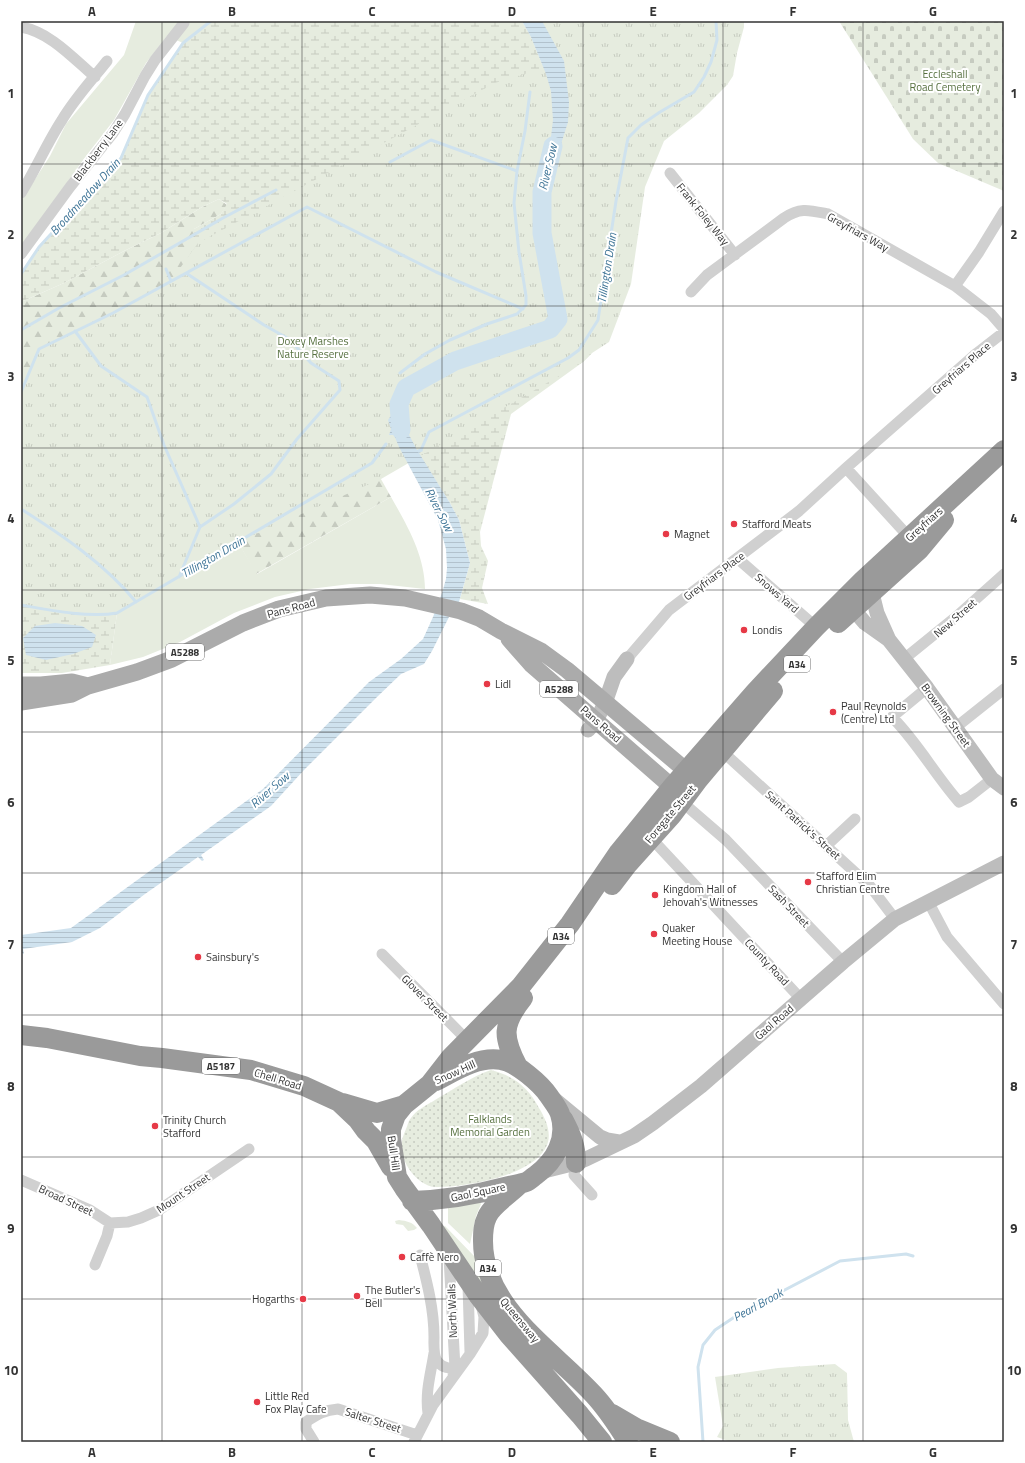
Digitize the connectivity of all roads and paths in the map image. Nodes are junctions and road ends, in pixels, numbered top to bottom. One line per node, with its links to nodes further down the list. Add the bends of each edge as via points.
1 (184, 23): 8 (street, Blackberry Lane, via 155,60 114,132)
2 (21, 27): 4 (street, via 32,29 62,47)
3 (107, 61): 4 (street)
4 (95, 77): 6 (street, via 78,95 62,119)
5 (670, 173): 9 (street, Frank Foley Way)
6 (21, 193)
7 (1004, 211): 10 (street)
8 (21, 254)
9 (735, 255): 10 (street, Greyfriars Way, via 784,218 797,210 806,210 828,214); 11 (street, Greyfriars Way, via 704,278)
10 (955, 286): 12 (street, Greyfriars Way, via 991,314)
11 (691, 292)
12 (1004, 331): 15 (street, Greyfriars Place)
13 (1004, 450): 16 (highway, Greyfriars / A34)
14 (1004, 462): 19 (highway, Greyfriars / A34, via 944,520 919,550)
15 (846, 468): 16 (street); 17 (street, Greyfriars Place, via 799,511)
16 (909, 537): 20 (highway, Greyfriars / A34)
17 (738, 558): 21 (street, Snows Yard); 24 (street, Greyfriars Place, via 669,610)
18 (1004, 574): 25 (street, New Street)
19 (876, 589): 20 (highway, Foregate Street / A34); 23 (main road, Browning Street, via 877,613)
20 (849, 604): 21 (highway, Foregate Street / A34); 23 (main road, Browning Street, via 865,623); 34 (highway, Foregate Street / A34)
21 (816, 627): 35 (highway, Foregate Street / A34, via 741,708)
22 (501, 631): 27 (main road, Pans Road / A5288, via 461,611 405,598 370,595 326,598 279,609 243,623 172,659); 31 (main road, Pans Road / A5288, via 541,651); 32 (main road, Pans Road / A5288)
23 (889, 640): 25 (main road, Browning Street)
24 (627, 659): 31 (main road, Greyfriars Place, via 614,677)
25 (904, 659): 28 (main road, Browning Street)
26 (21, 685): 27 (main road, Pans Road / A5288, via 72,682)
27 (88, 686): 30 (main road, Pans Road / A5288, via 72,694)
28 (927, 688): 33 (main road, Browning Street); 36 (street, via 892,717 904,728 959,802)
29 (1004, 689): 33 (street)
30 (21, 702)
31 (605, 703): 32 (main road, Greyfriars Place); 35 (main road, Pans Road / A5288)
32 (592, 725): 37 (main road, Pans Road / A5288, via 607,729)
33 (955, 728): 36 (main road, Browning Street)
34 (723, 752): 35 (highway, Foregate Street / A34); 40 (street, Saint Patrick's Street)
35 (692, 775): 37 (highway, Foregate Street / A34)
36 (998, 783)
37 (678, 794): 39 (highway, Foregate Street / A34, via 672,815); 45 (street, Sash Street, via 689,808 726,840); 49 (highway, Foregate Street / A34, via 619,852 570,924 521,986)
38 (855, 819): 40 (street)
39 (651, 838): 46 (street, County Road); 50 (highway, Foregate Street / A34, via 513,1010 508,1020 507,1037 511,1055)
40 (826, 846): 43 (street, Saint Patrick's Street, via 870,886)
41 (1004, 863): 42 (main road, Gaol Road)
42 (929, 903): 43 (main road, Gaol Road); 47 (street, via 947,937)
43 (895, 919): 45 (main road, Gaol Road)
44 (382, 954): 49 (street, Glover Street)
45 (843, 962): 46 (main road, Gaol Road)
46 (801, 999): 56 (main road, Gaol Road, via 701,1086 634,1136)
47 (1004, 1004)
48 (22, 1034): 53 (highway, Chell Road / A5187, via 140,1056 251,1070 304,1086)
49 (468, 1041): 51 (highway, A34, via 451,1057)
50 (518, 1067): 51 (highway, Snow Hill, via 502,1060 480,1061); 52 (highway, Snow Hill)
51 (430, 1084): 54 (highway)
52 (547, 1093): 55 (highway, Snow Hill); 56 (main road, via 600,1136)
53 (339, 1102): 54 (highway, A5187, via 377,1113); 60 (highway, Chell Road / A5187, via 376,1141)
54 (404, 1105): 60 (highway, Bull Hill, via 396,1115 391,1129)
55 (560, 1116): 58 (highway, via 571,1134); 59 (highway, Snow Hill, via 562,1131 557,1153)
56 (619, 1142): 58 (main road, Gaol Road)
57 (249, 1149): 65 (street, Mount Street, via 159,1210 128,1222)
58 (576, 1163): 59 (main road, Gaol Road); 63 (street, via 574,1174)
59 (540, 1172): 62 (highway, Gaol Square)
60 (397, 1177): 64 (highway, Bull Hill)
61 (21, 1180): 65 (street, Broad Street, via 90,1210)
62 (522, 1182): 64 (highway, Gaol Square, via 474,1195); 73 (highway, Queensway / A34, via 487,1216 483,1232 483,1251 491,1278 497,1292 517,1318 595,1395)
63 (592, 1195)
64 (412, 1201): 66 (highway, Queensway / A34)
65 (110, 1223): 68 (street)
66 (449, 1253): 69 (highway, Queensway / A34); 72 (street, North Walls)
67 (420, 1255): 70 (street, North Walls, via 429,1275)
68 (95, 1265)
69 (473, 1288): 71 (street, North Walls); 71 (street, North Walls, via 484,1317 484,1326); 77 (highway, Queensway / A34, via 509,1335)
70 (434, 1349): 72 (street, North Walls, via 436,1360 443,1366); 74 (street, North Walls, via 427,1395)
71 (470, 1354): 72 (street, North Walls)
72 (456, 1370): 74 (street, North Walls)
73 (608, 1412): 78 (highway, Queensway / A34); 79 (highway, via 636,1428)
74 (428, 1413): 75 (street, North Walls)
75 (415, 1438): 76 (street, Salter Street, via 338,1409 318,1414 306,1422 306,1429)
76 (314, 1442)
77 (602, 1442)
78 (628, 1442)
79 (670, 1442)

